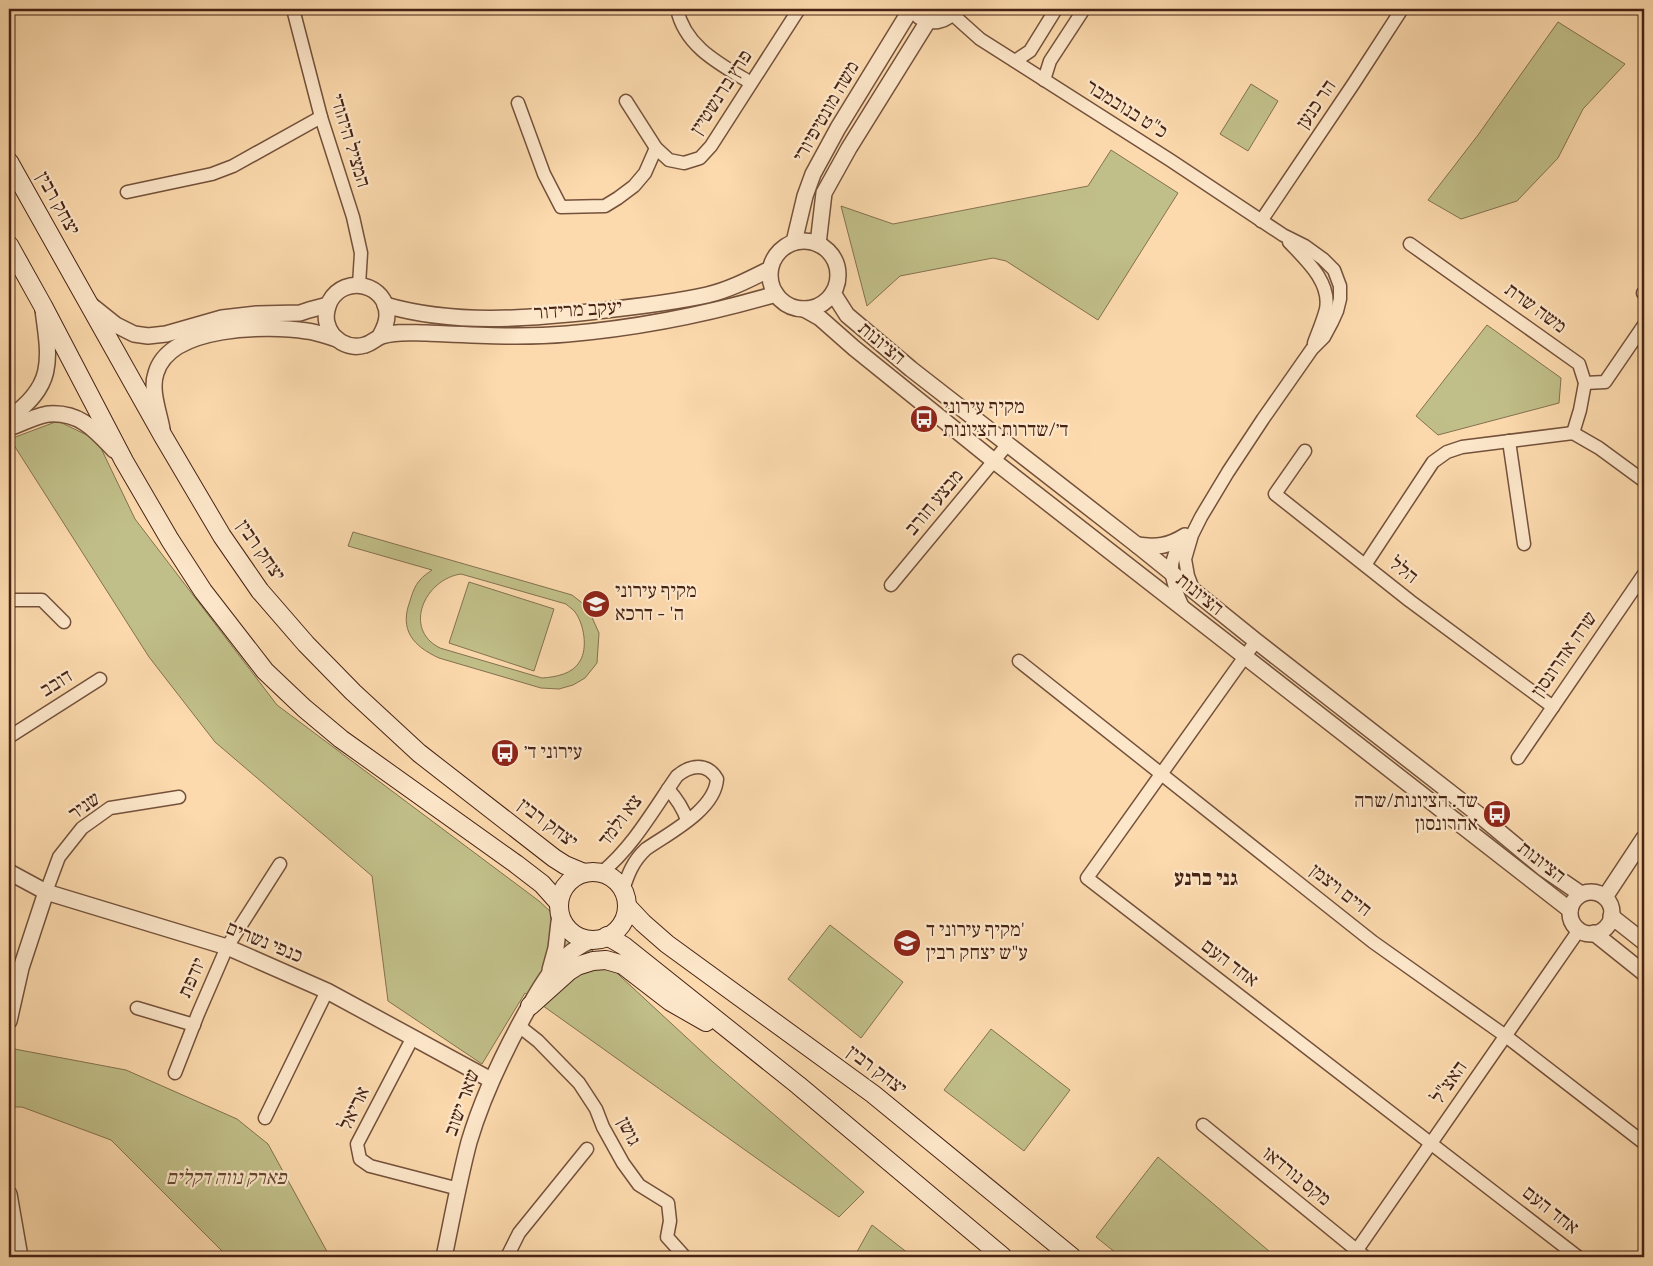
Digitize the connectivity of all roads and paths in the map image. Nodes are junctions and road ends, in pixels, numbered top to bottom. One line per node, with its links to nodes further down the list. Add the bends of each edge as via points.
1 (293, 9): 15 (street, המציל היהודי)
2 (677, 9): 12 (street, via 687,36 705,54)
3 (799, 9): 12 (street, פרץ ברנשטיין)
4 (912, 9): 9 (street); 20 (street, משה מונטיפיורי, via 838,128 814,174)
5 (1056, 9): 10 (street, via 1030,51)
6 (1084, 9): 11 (street, via 1050,61)
7 (1402, 9): 19 (street, הר כנען)
8 (953, 11): 9 (street, via 938,21); 10 (street, כ"ט בנובמבר, via 980,39)
9 (928, 21): 21 (street, משה מונטיפיורי, via 824,193)
10 (1015, 61): 11 (street, כ"ט בנובמבר)
11 (1044, 80): 19 (street, כ"ט בנובמבר)
12 (751, 83): 16 (street, פרץ ברנשטיין, via 700,158 684,163 669,160)
13 (626, 101): 16 (street, פרץ ברנשטיין)
14 (518, 103): 16 (street, via 544,174 561,207 604,206 618,198 645,174)
15 (321, 117): 18 (street, via 233,166 212,174); 25 (street, המציל היהודי, via 353,216 361,253)
16 (656, 148)
17 (9, 162): 28 (main road, יצחק רבין)
18 (127, 192)
19 (1261, 221): 47 (street, כ"ט בנובמבר, via 1282,235 1318,275 1324,289 1326,308 1312,349 1262,419)
20 (794, 242): 21 (street); 24 (street, via 779,252)
21 (818, 244): 26 (street, via 831,255 838,271)
22 (1410, 244): 36 (street, משה שרת, via 1579,364)
23 (9, 245): 31 (main road)
24 (770, 269): 27 (street); 30 (street, יעקב מרידור, via 742,283 708,294 642,306 545,317 444,316)
25 (359, 285): 29 (street, via 337,292); 30 (street, via 378,294)
26 (833, 293): 32 (street, via 815,307); 42 (street, הציונות, via 847,315)
27 (776, 294): 32 (street, via 783,302); 34 (street, יעקב מרידור, via 681,318 567,334 401,333)
28 (88, 302): 29 (street, via 116,325 134,334 148,336 222,318 300,313); 40 (main road, יצחק רבין)
29 (328, 305): 35 (street, via 327,323)
30 (385, 305): 34 (street, via 386,325)
31 (43, 306): 37 (street, via 48,352 46,370 33,398); 45 (main road)
32 (804, 309): 44 (street, הציונות, via 820,318)
33 (1644, 325): 36 (street, via 1605,382)
34 (380, 336): 35 (street, via 364,346 345,344)
35 (336, 339): 40 (street, via 310,331 237,329 176,347 161,362 155,374 154,388)
36 (1585, 383): 39 (street)
37 (9, 418)
38 (9, 428): 45 (street, via 48,414 73,416 99,434)
39 (1573, 433): 41 (street); 46 (street)
40 (163, 436): 73 (main road, יצחק רבין, via 222,536 260,591 353,692 419,753 554,858 564,865)
41 (1509, 441): 49 (street); 51 (street, via 1447,452 1433,462)
42 (1007, 445): 44 (street, מבצע חורב); 50 (street, הציונות)
43 (1305, 451): 51 (street, הלל, via 1275,494)
44 (994, 460): 54 (street, מבצע חורב); 57 (street, הציונות)
45 (124, 461): 78 (main road, via 203,591 265,671 341,739 542,884)
46 (1644, 481)
47 (1201, 517): 48 (street, כ"ט בנובמבר); 55 (street, כ"ט בנובמבר, via 1185,559)
48 (1185, 536): 50 (street, via 1170,545); 52 (street, כ"ט בנובמבר, via 1175,550)
49 (1524, 544)
50 (1137, 545): 52 (street, הציונות)
51 (1364, 565): 63 (street, הלל)
52 (1172, 572): 55 (street, הציונות); 57 (street, כ"ט בנובמבר)
53 (1644, 574): 63 (street, שרה אהרונסון)
54 (891, 585)
55 (1193, 589): 59 (street, הציונות)
56 (9, 602): 58 (street, via 42,600)
57 (1184, 609): 60 (street, הציונות)
58 (64, 622)
59 (1256, 641): 60 (street, אחד העם); 75 (street, הציונות, via 1543,868)
60 (1244, 657): 66 (street, אחד העם); 79 (street, הציונות)
61 (1019, 661): 66 (street, חיים ויצמן)
62 (100, 679): 64 (street, דובב)
63 (1553, 707): 65 (street, שרה אהרונסון)
64 (9, 737)
65 (1518, 758)
66 (1160, 774): 95 (street, חיים ויצמן, via 1374,942); 101 (street, אחד העם, via 1087,878)
67 (668, 789): 69 (street, צא ולמד, via 684,810); 69 (street, צא ולמד, via 677,776 690,767 704,768 714,774 716,787 712,796 699,812); 73 (street, צא ולמד, via 616,860)
68 (179, 797): 74 (street, שניר, via 110,808 82,828 59,857)
69 (687, 820): 77 (street, צא ולמד, via 638,855 630,870)
70 (1644, 838): 76 (street)
71 (280, 864): 85 (street, יודפת)
72 (9, 872): 74 (street, כנפי נשרים)
73 (593, 873): 77 (main road, via 614,879); 78 (main road, via 570,881)
74 (46, 892): 85 (street, כנפי נשרים); 91 (street, via 21,968)
75 (1581, 894): 76 (street, via 1594,892); 79 (street)
76 (1605, 897): 80 (street)
77 (625, 898): 83 (main road, via 623,921 614,932); 112 (main road, יצחק רבין, via 643,923 667,944 873,1094)
78 (560, 908): 83 (main road, via 563,921 576,935); 86 (street, שאר ישוב, via 556,948)
79 (1570, 910): 81 (street, via 1572,922)
80 (1612, 916): 82 (street, via 1606,927); 84 (street)
81 (1579, 930): 82 (street); 95 (street, האצ"ל)
82 (1594, 934): 87 (street)
83 (600, 938): 86 (street, שאר ישוב, via 572,950); 94 (main road, via 624,946)
84 (1644, 942)
85 (227, 948): 88 (street, כנפי נשרים); 92 (street, יודפת)
86 (548, 973): 89 (street, שאר ישוב)
87 (1644, 973)
88 (327, 991): 96 (street, כנפי נשרים); 99 (street)
89 (530, 1006): 93 (street, שאר ישוב); 94 (main road, via 577,966 606,960 629,970 686,1011)
90 (137, 1008): 92 (street, יודפת)
91 (9, 1021)
92 (194, 1025): 97 (street, יודפת)
93 (519, 1026): 98 (street, שאר ישוב); 110 (street, גושן, via 578,1083 639,1185 668,1203 670,1221 667,1237)
94 (731, 1032): 111 (main road)
95 (1507, 1036): 101 (street, האצ"ל); 102 (street, חיים ויצמן)
96 (413, 1037): 98 (street, כנפי נשרים); 104 (street, אריאל, via 357,1144 360,1159 370,1166)
97 (175, 1073)
98 (491, 1080): 104 (street, שאר ישוב, via 470,1141)
99 (265, 1118)
100 (1202, 1126): 106 (street, מקס נורדאו)
101 (1432, 1143): 106 (street, האצ"ל); 113 (street, אחד העם)
102 (1644, 1143)
103 (587, 1149): 109 (street, via 519,1233)
104 (459, 1188): 108 (street, שאר ישוב)
105 (9, 1194): 107 (street)
106 (1358, 1255)
107 (20, 1257)
108 (444, 1257)
109 (507, 1257)
110 (685, 1257)
111 (1002, 1257)
112 (1072, 1257)
113 (1578, 1257)

